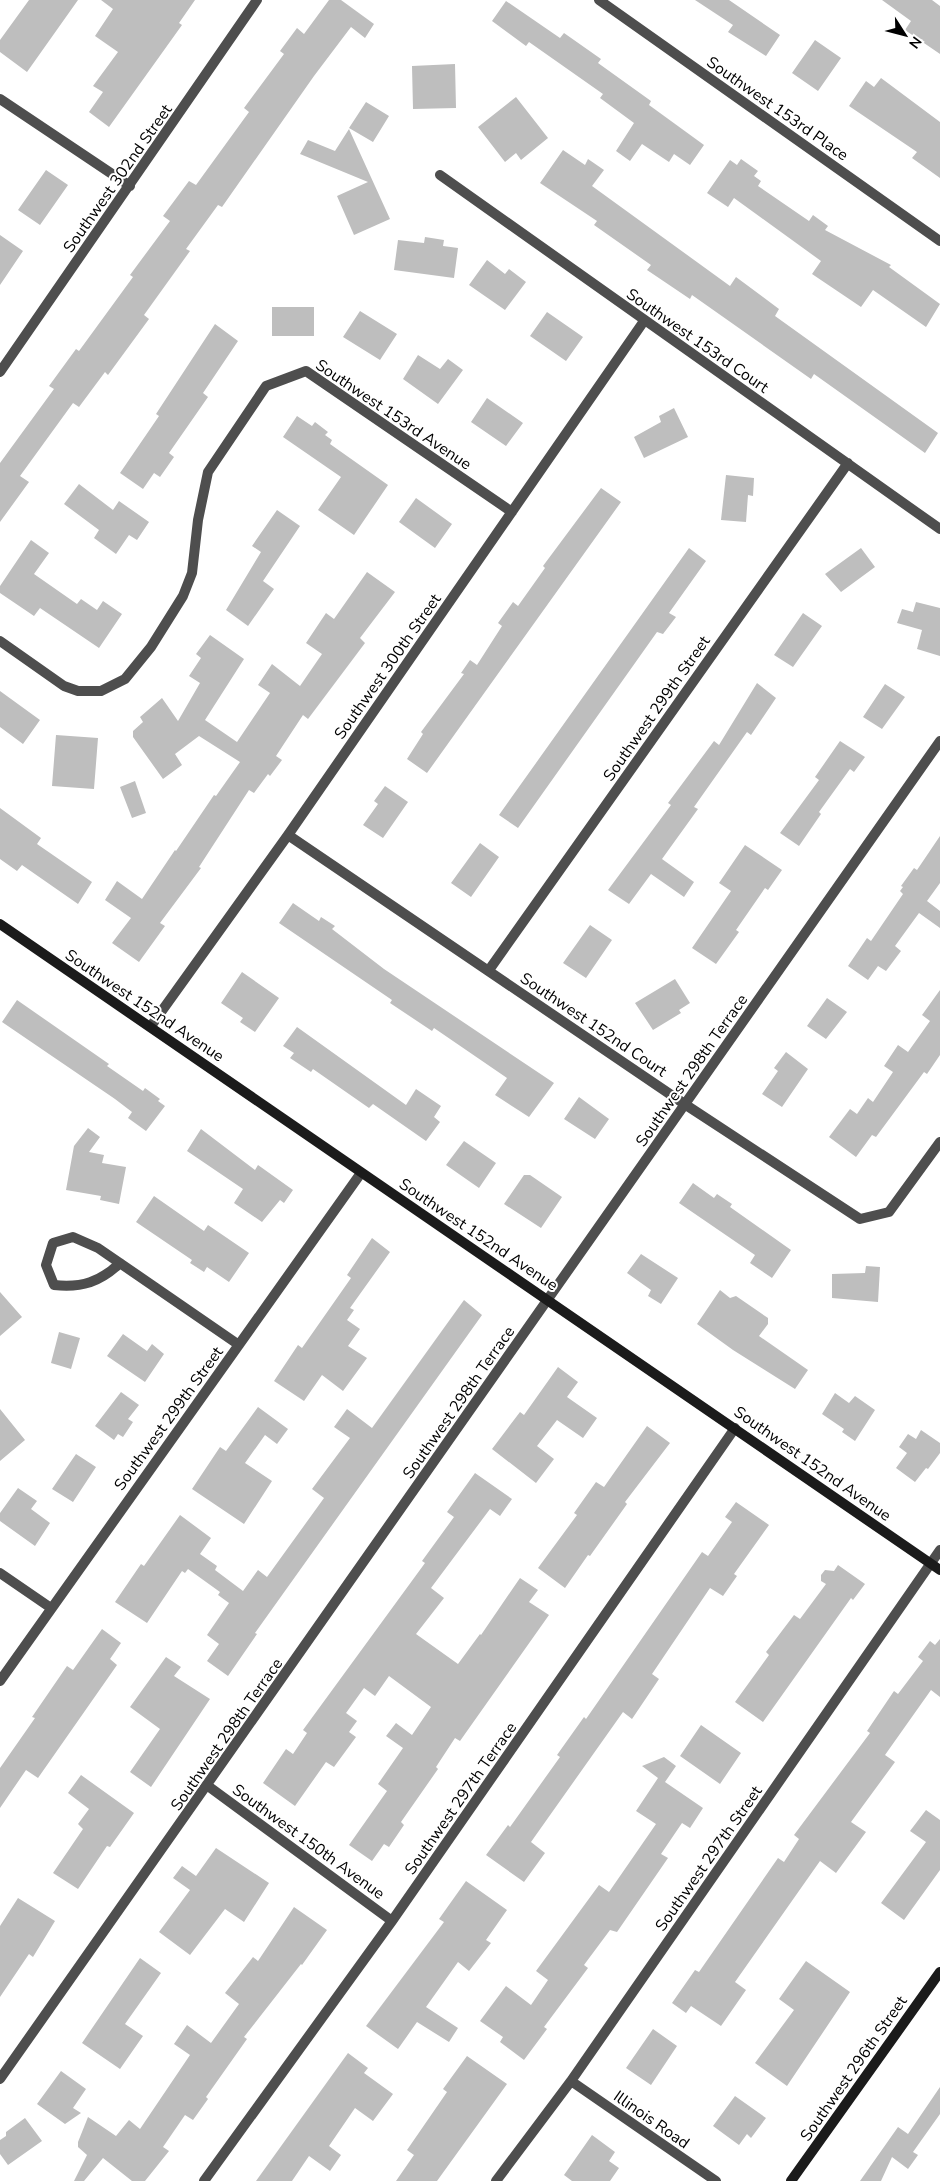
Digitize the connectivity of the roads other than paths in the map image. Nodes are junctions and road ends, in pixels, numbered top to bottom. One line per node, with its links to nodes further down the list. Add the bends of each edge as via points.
1 (257, 0): 5 (street, Southwest 302nd Street)
2 (599, 0): 6 (street, Southwest 153rd Place)
3 (0, 99): 5 (street)
4 (440, 175): 7 (street, Southwest 153rd Court)
5 (130, 186): 8 (street, Southwest 302nd Street)
6 (940, 241)
7 (644, 321): 9 (street, Southwest 153rd Court); 10 (street, Southwest 300th Street)
8 (0, 372)
9 (848, 463): 11 (street, Southwest 153rd Court); 16 (street, Southwest 299th Street)
10 (512, 512): 12 (street, Southwest 153rd Avenue, via 306,371 266,386 208,472 192,573 183,596 137,667 125,679 101,691 78,691 64,686); 14 (street, Southwest 300th Street)
11 (940, 529)
12 (0, 641)
13 (940, 742): 18 (street, Southwest 298th Terrace)
14 (288, 835): 16 (street, Southwest 152nd Court); 17 (street, Southwest 300th Street)
15 (0, 924): 17 (street, Southwest 152nd Avenue)
16 (489, 970): 18 (street, Southwest 152nd Court)
17 (152, 1026): 20 (street, Southwest 152nd Avenue)
18 (686, 1104): 19 (street, Southwest 152nd Court, via 860,1219 889,1212); 22 (street, Southwest 298th Terrace)
19 (940, 1142)
20 (362, 1173): 22 (street, Southwest 152nd Avenue); 23 (street, Southwest 299th Street)
21 (120, 1262): 21 (street, via 73,1237 53,1243 46,1265 54,1285 75,1287 106,1276); 23 (street)
22 (548, 1298): 24 (street, Southwest 152nd Avenue); 31 (street, Southwest 298th Terrace)
23 (239, 1345): 29 (street, Southwest 299th Street)
24 (735, 1428): 26 (street, Southwest 152nd Avenue); 32 (street, Southwest 297th Terrace)
25 (940, 1550): 26 (street, Southwest 297th Street)
26 (931, 1564): 27 (street, Southwest 152nd Avenue); 35 (street, Southwest 297th Street)
27 (940, 1570)
28 (0, 1572): 29 (street)
29 (51, 1608): 30 (street, Southwest 299th Street)
30 (0, 1681)
31 (208, 1786): 32 (street, Southwest 150th Avenue); 34 (street, Southwest 298th Terrace)
32 (392, 1921): 36 (street, Southwest 297th Terrace)
33 (940, 1972): 39 (street, Southwest 296th Street)
34 (0, 2079)
35 (571, 2081): 37 (street, Southwest 297th Street); 38 (street, Illinois Road)
36 (204, 2181)
37 (496, 2181)
38 (716, 2181)
39 (791, 2181)

